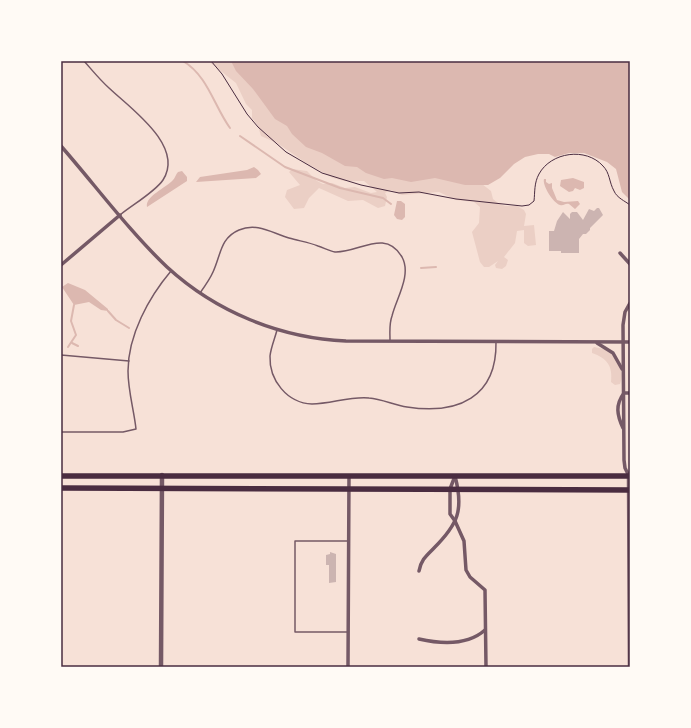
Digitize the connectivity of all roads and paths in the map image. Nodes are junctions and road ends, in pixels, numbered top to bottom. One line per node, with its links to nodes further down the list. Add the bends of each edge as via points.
1 (84, 61): 5 (lane, via 106,86 150,126 167,154 168,169 160,184)
2 (211, 61): 4 (path, via 258,128 289,154 331,176 394,192 420,192 524,206 534,201 537,178 547,164 560,156 581,155 593,158 604,166 614,192)
3 (62, 148): 5 (street)
4 (630, 205)
5 (120, 215): 8 (street); 9 (street)
6 (620, 253): 7 (street)
7 (630, 264)
8 (61, 265)
9 (171, 271): 10 (street); 19 (lane, via 155,290 148,304 135,336)
10 (200, 293): 12 (street, via 241,316); 13 (lane, via 213,273 224,242 232,234 245,228 265,229 336,252 376,243 386,244 403,259 404,267 402,287 391,318)
11 (630, 302): 16 (street, via 624,314)
12 (277, 330): 13 (street, via 332,340); 14 (lane, via 270,355 275,380 290,396 310,404 362,397 413,408 459,405 476,395 489,379 495,361)
13 (390, 342): 14 (street)
14 (496, 342): 15 (street)
15 (594, 342): 16 (street); 20 (street, via 613,353)
16 (623, 342): 17 (street); 20 (street)
17 (630, 342)
18 (61, 355): 19 (lane)
19 (129, 361): 23 (lane, via 129,384 136,429 123,432)
20 (623, 372): 21 (street)
21 (624, 393): 22 (street); 28 (street, via 618,401 618,414 624,431 624,466)
22 (630, 393)
23 (61, 432)
24 (162, 475): 25 (main road); 26 (main road); 30 (street)
25 (61, 476)
26 (349, 476): 27 (main road); 31 (street)
27 (455, 476): 28 (main road); 32 (street); 33 (street)
28 (630, 476): 34 (street)
29 (61, 488): 30 (main road)
30 (162, 488): 31 (main road); 42 (street)
31 (349, 489): 32 (main road); 36 (street)
32 (450, 489): 33 (main road); 35 (street, via 450,514)
33 (458, 489): 34 (main road); 35 (street, via 458,515)
34 (629, 490): 38 (street)
35 (455, 521): 37 (street, via 439,543 420,562); 39 (street, via 464,540 466,570 485,590)
36 (348, 541): 40 (street); 40 (lane, via 295,541 295,556 295,632)
37 (419, 571)
38 (630, 621): 45 (street)
39 (485, 630): 41 (street, via 479,635 459,642); 44 (street)
40 (348, 632): 43 (street)
41 (419, 639)
42 (161, 667)
43 (348, 667)
44 (486, 667)
45 (630, 667)

